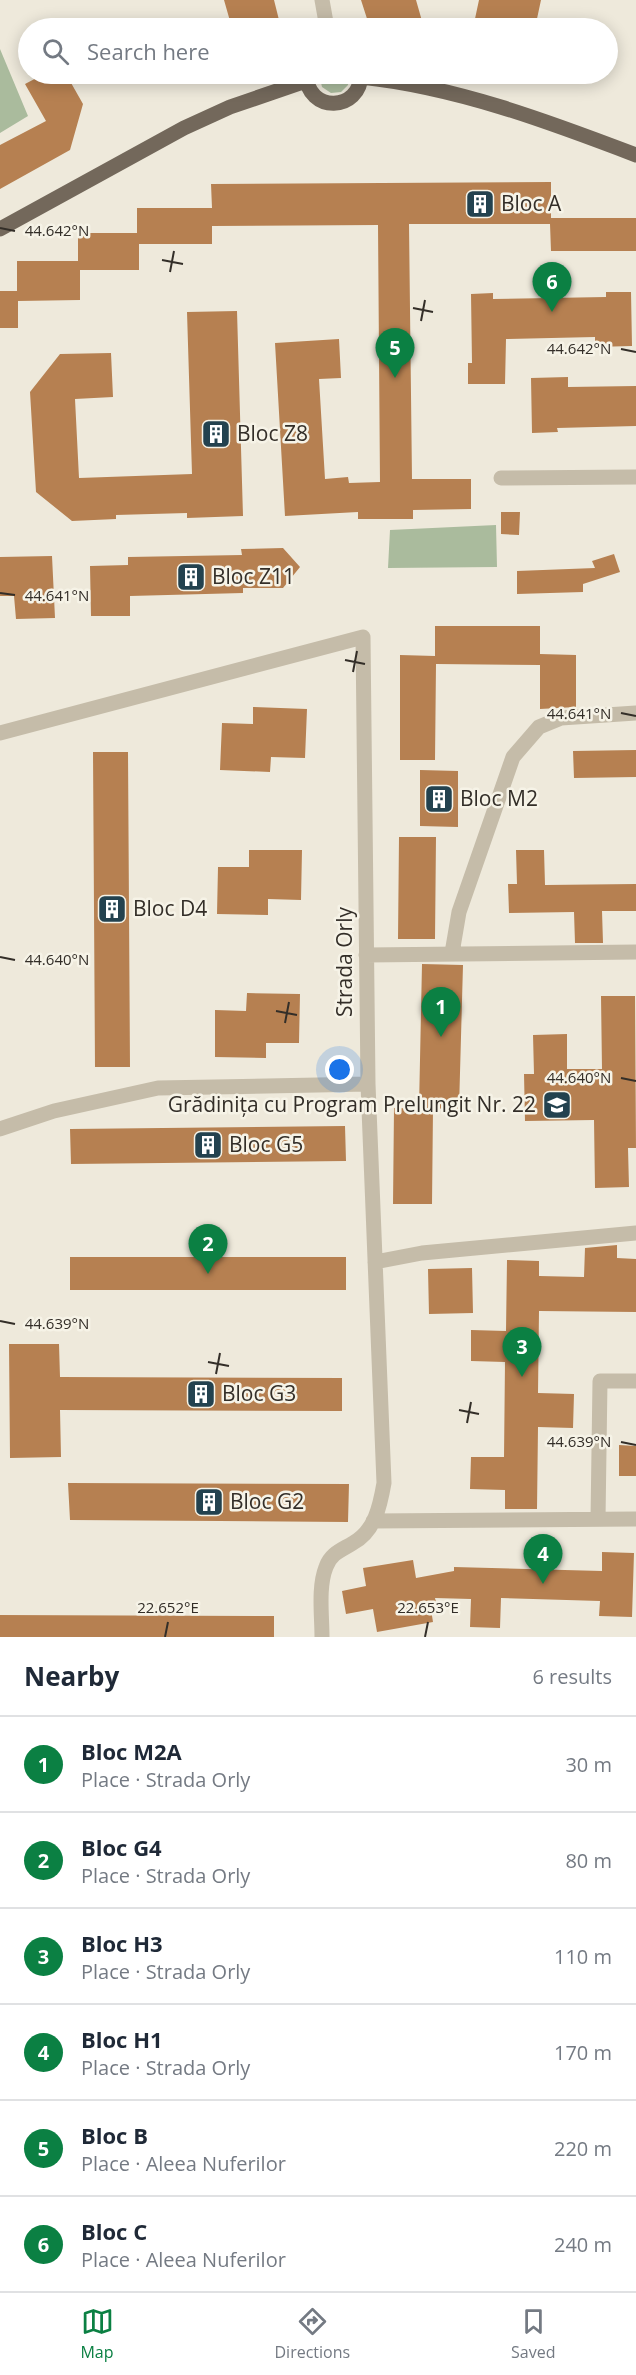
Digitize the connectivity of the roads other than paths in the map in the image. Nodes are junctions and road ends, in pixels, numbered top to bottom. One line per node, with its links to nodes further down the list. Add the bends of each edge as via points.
1 (322, 0): 2 (street)
2 (325, 18)
3 (288, 84): 8 (main road, via 184,128)
4 (308, 84): 5 (main road, via 315,97 333,104 352,97)
5 (359, 84)
6 (414, 84): 7 (main road, via 468,97)
7 (636, 155)
8 (0, 229)
9 (636, 477): 10 (street)
10 (501, 478)
11 (636, 713): 14 (street, via 561,718 539,727 513,757 459,912)
12 (0, 733): 15 (street, Strada Orly, via 363,637)
13 (636, 952): 14 (street)
14 (452, 953): 15 (street)
15 (366, 955): 16 (street, Strada Orly)
16 (368, 1084): 17 (street, via 158,1089 45,1114); 19 (street, Strada Orly)
17 (0, 1129)
18 (636, 1233): 19 (street, via 422,1253)
19 (375, 1262): 23 (street, Strada Orly, via 384,1483 380,1509)
20 (636, 1381): 22 (street, via 600,1381)
21 (636, 1519): 22 (street)
22 (598, 1520): 23 (street)
23 (373, 1521): 24 (street, Strada Orly, via 368,1531 337,1550 326,1565)
24 (321, 1637)

